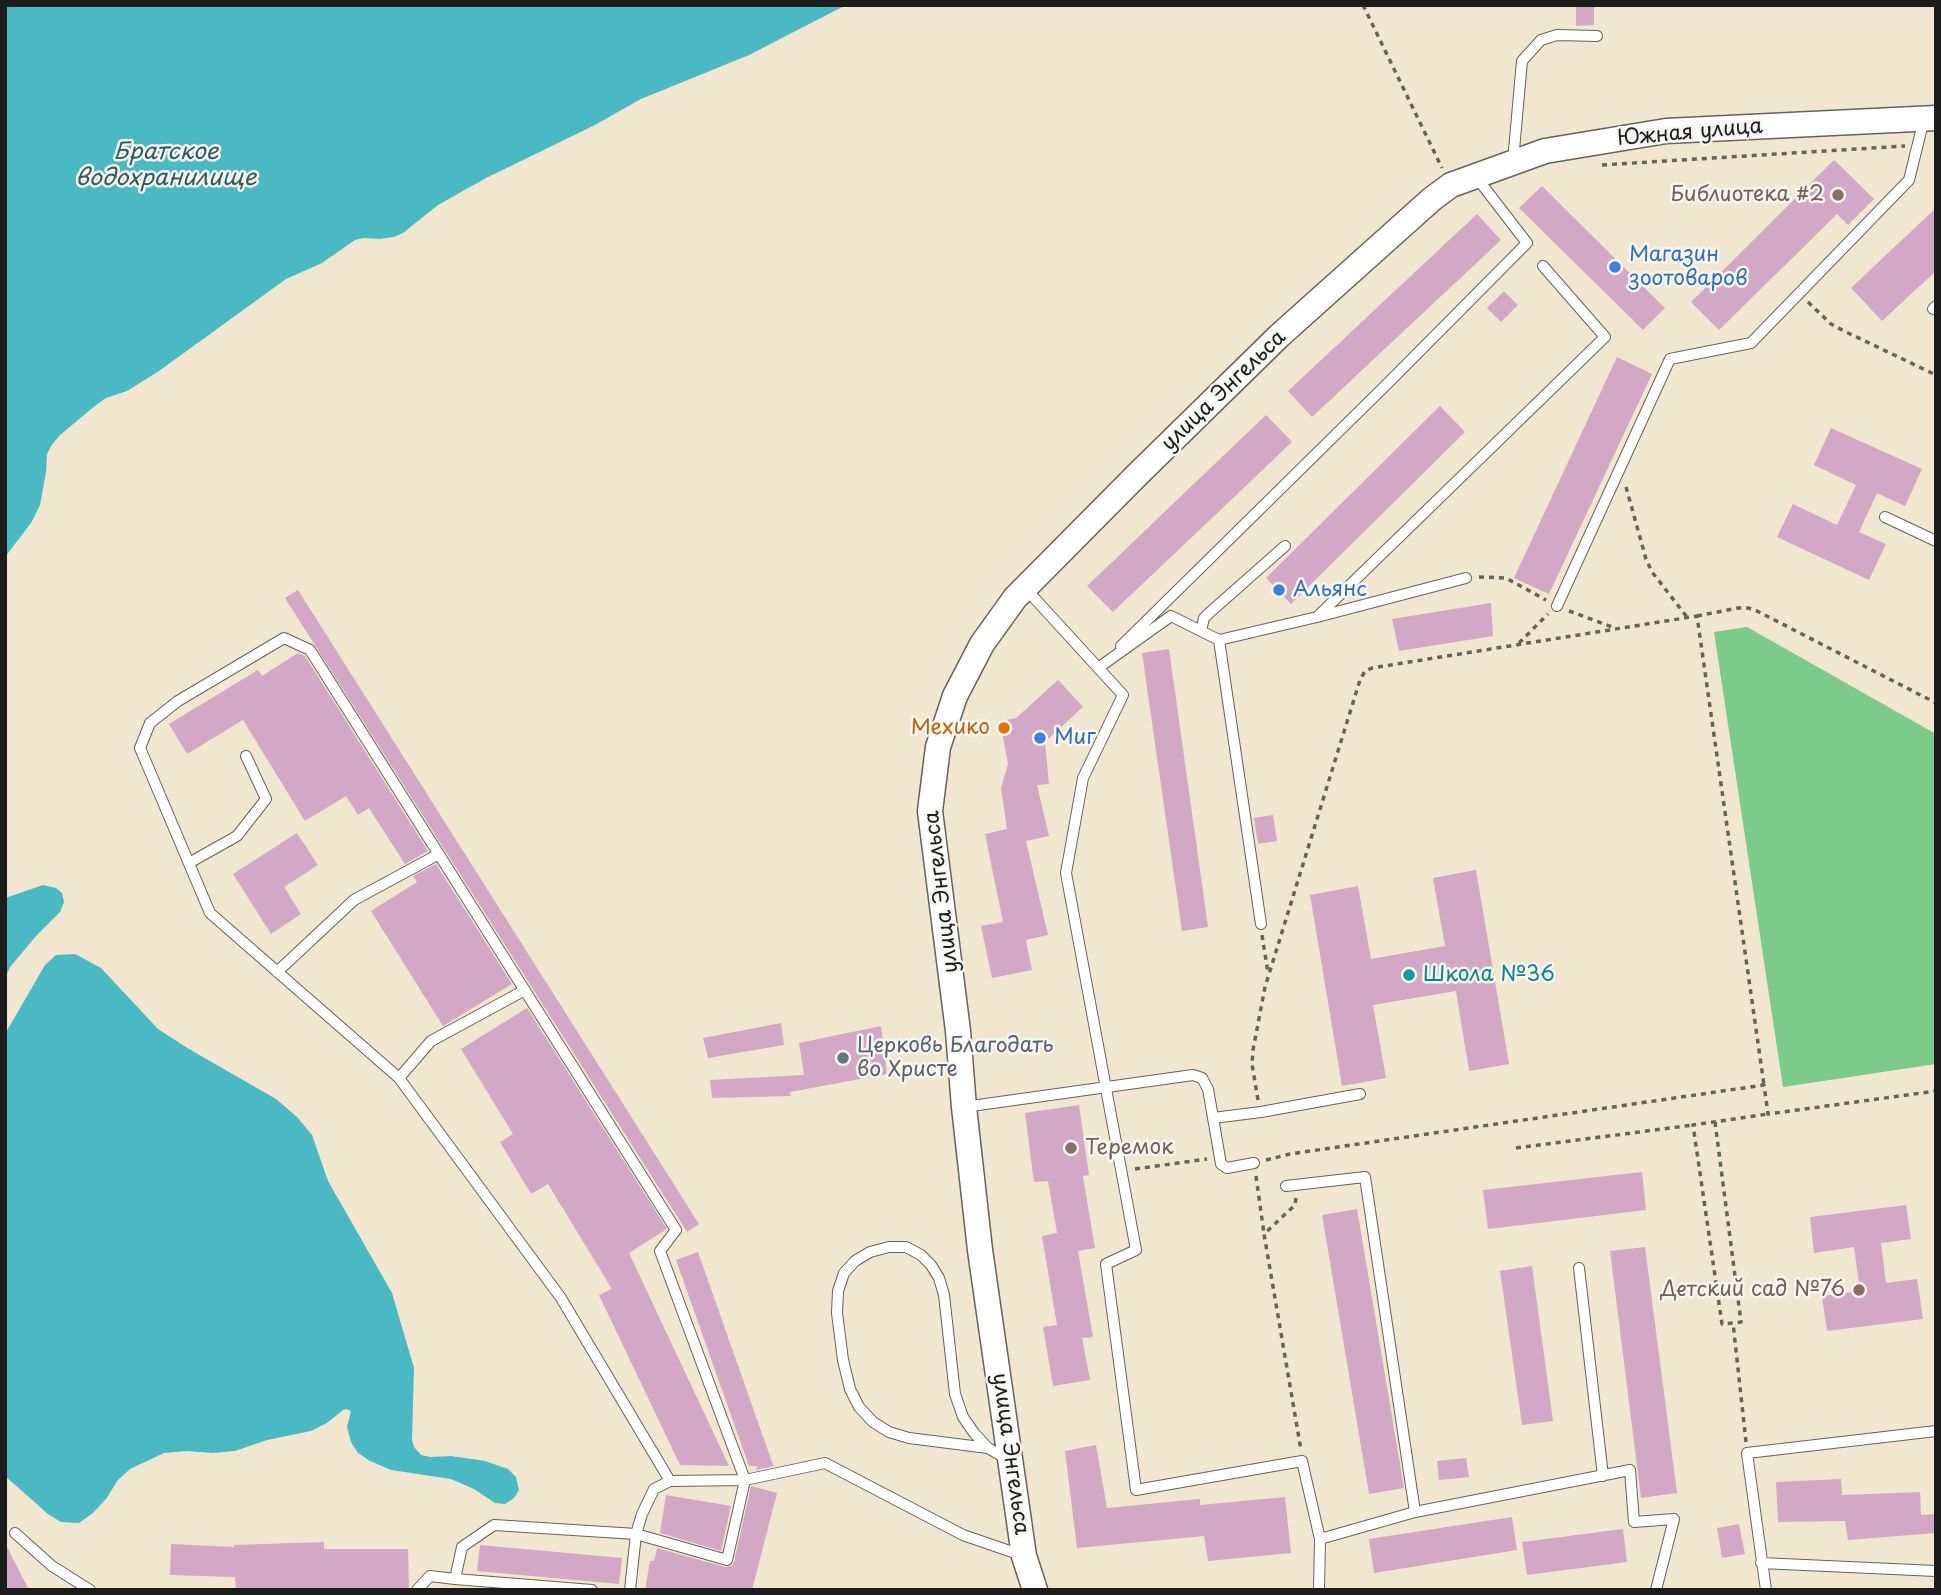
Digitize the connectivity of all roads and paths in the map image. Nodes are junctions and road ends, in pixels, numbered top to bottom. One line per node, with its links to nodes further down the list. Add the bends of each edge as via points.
1 (1363, 5): 8 (path)
2 (1597, 36): 5 (lane, via 1557,34 1541,40 1522,61)
3 (1930, 119): 4 (lane); 5 (street, Южная улица, via 1665,131 1545,151)
4 (1918, 145): 6 (path); 10 (lane, via 1909,180)
5 (1513, 163): 7 (street, Южная улица)
6 (1595, 165)
7 (1476, 176): 8 (street, Южная улица); 26 (lane, via 1527,243)
8 (1451, 186): 17 (street, улица Энгельса, via 1279,336)
9 (1543, 266): 20 (lane, via 1605,337)
10 (1799, 293): 11 (path, via 1831,324); 12 (lane, via 1751,343 1670,359)
11 (1936, 375)
12 (1620, 468): 18 (lane); 21 (path, via 1646,559)
13 (1885, 517): 14 (lane)
14 (1936, 541)
15 (1285, 546): 23 (lane, via 1204,618)
16 (1466, 578): 18 (path, via 1506,578); 20 (lane)
17 (1025, 588): 26 (lane); 40 (street, улица Энгельса, via 982,644 956,695 938,747 930,811)
18 (1557, 606): 22 (path); 25 (path)
19 (1698, 616): 21 (path); 27 (path, via 1738,608 1757,611); 36 (path)
20 (1317, 617): 24 (lane)
21 (1687, 617): 22 (path)
22 (1617, 628): 25 (path)
23 (1201, 631): 24 (lane); 26 (lane, via 1171,616)
24 (1219, 640): 31 (lane)
25 (1518, 644): 33 (path, via 1365,671)
26 (1098, 668): 37 (lane, via 1123,695 1083,778 1066,873)
27 (1936, 703)
28 (246, 756): 30 (lane, via 266,799 237,836)
29 (439, 854): 30 (lane, via 310,650 284,638 178,701 150,723 140,748); 32 (lane, via 354,900); 34 (lane)
30 (189, 863): 32 (lane, via 210,913)
31 (1261, 924): 33 (path)
32 (277, 972): 35 (lane)
33 (1268, 975): 41 (path, via 1252,1064)
34 (525, 990): 35 (lane, via 431,1041); 60 (lane, via 676,1230 660,1251)
35 (399, 1078): 61 (lane, via 562,1298)
36 (1763, 1086): 42 (path); 48 (path, via 1290,1154)
37 (1106, 1087): 40 (lane); 43 (lane, via 1193,1075 1202,1078 1208,1089); 49 (lane)
38 (1936, 1091): 42 (path)
39 (1360, 1094): 41 (lane)
40 (964, 1107): 57 (street, улица Энгельса)
41 (1261, 1112): 43 (lane)
42 (1768, 1114): 44 (path)
43 (1213, 1118): 47 (lane)
44 (1715, 1122): 45 (path); 53 (path, via 1741,1322)
45 (1693, 1125): 46 (path); 53 (path, via 1722,1324)
46 (1516, 1148)
47 (1219, 1158): 48 (lane, via 1227,1168); 49 (path)
48 (1254, 1163): 51 (path)
49 (1122, 1171): 58 (lane, via 1136,1250 1106,1264 1136,1490)
50 (1286, 1186): 51 (path, via 1296,1197 1295,1205); 62 (lane, via 1365,1177)
51 (1264, 1234): 58 (path)
52 (1579, 1268): 59 (lane)
53 (1733, 1323): 56 (path)
54 (1936, 1431): 56 (lane)
55 (988, 1448): 55 (lane, via 964,1418 956,1394 944,1295 931,1265 906,1247 870,1252 855,1261 844,1273 837,1313 843,1360 859,1407 889,1432); 57 (lane)
56 (1747, 1453): 67 (lane)
57 (1011, 1461): 66 (street, улица Энгельса)
58 (1303, 1461): 65 (lane)
59 (1603, 1476): 62 (lane); 77 (lane, via 1630,1470 1634,1522 1674,1520)
60 (745, 1480): 61 (lane); 64 (lane, via 727,1560); 66 (lane, via 825,1462 963,1535)
61 (670, 1481): 64 (lane, via 654,1489)
62 (1415, 1512): 65 (lane)
63 (15, 1533): 70 (lane, via 52,1566)
64 (636, 1534): 69 (lane, via 494,1525 461,1546); 73 (lane)
65 (1320, 1539): 76 (lane)
66 (1024, 1556): 74 (street); 75 (street, улица Энгельса)
67 (1761, 1563): 68 (lane); 78 (lane)
68 (1936, 1571)
69 (456, 1579): 71 (lane, via 429,1576); 72 (lane)
70 (90, 1590)
71 (417, 1590)
72 (592, 1590)
73 (630, 1590)
74 (1026, 1590)
75 (1035, 1590)
76 (1319, 1590)
77 (1656, 1590)
78 (1766, 1590)

